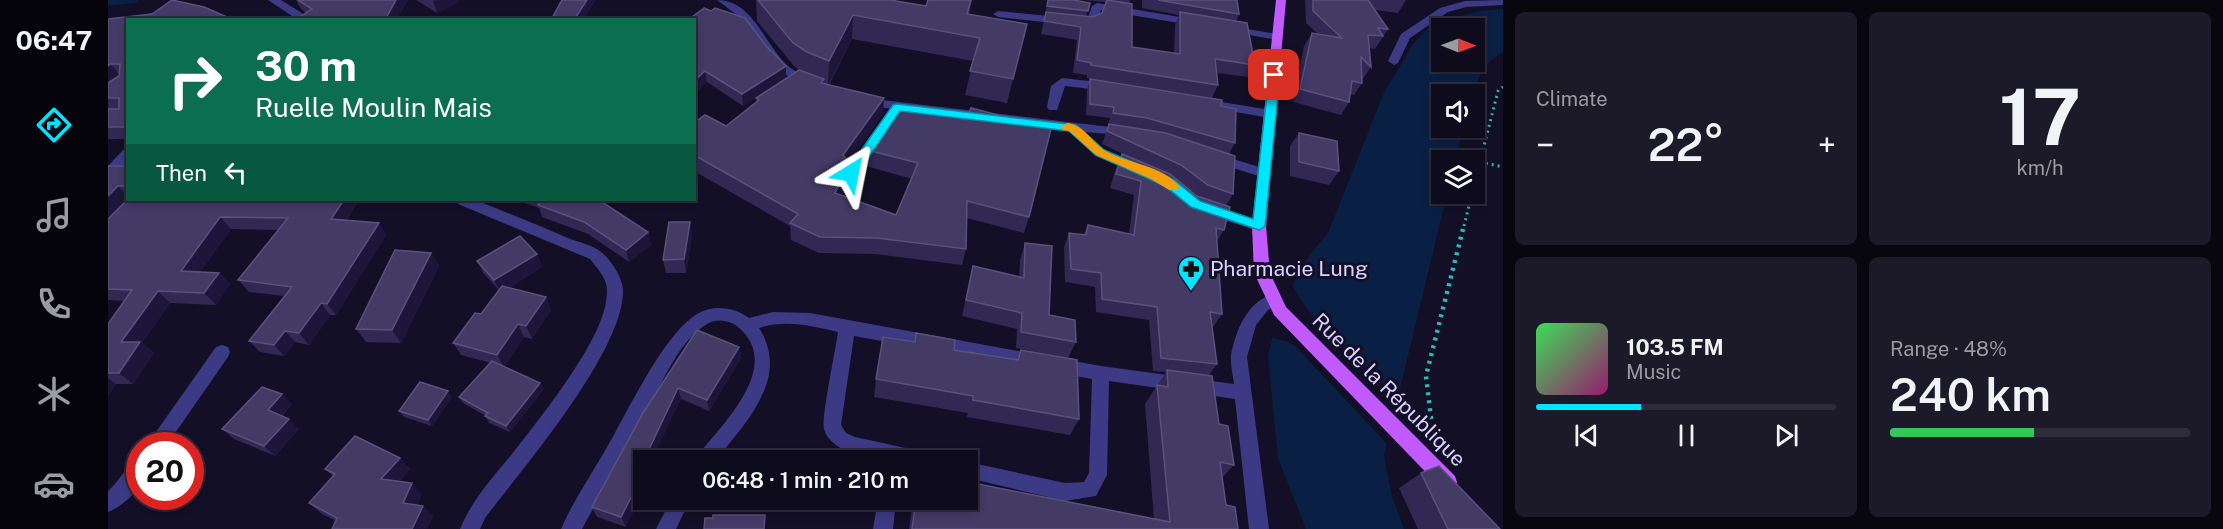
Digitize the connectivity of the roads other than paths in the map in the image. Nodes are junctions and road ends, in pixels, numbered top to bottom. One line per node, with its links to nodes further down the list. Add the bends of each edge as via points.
1 (273, 0): 6 (street)
2 (722, 0): 10 (street, via 745,16 794,82)
3 (1281, 0): 7 (main road)
4 (1503, 2): 8 (street, via 1465,4 1444,10 1405,36)
5 (998, 14): 7 (street, via 1089,24 1091,5)
6 (297, 18)
7 (1277, 37): 14 (main road)
8 (1394, 61)
9 (1120, 89): 13 (street, via 1062,82 1057,86)
10 (823, 90)
11 (851, 99): 15 (street)
12 (1189, 100): 14 (street)
13 (1053, 107)
14 (1271, 114): 23 (main road)
15 (891, 117): 16 (street); 22 (street)
16 (1072, 128): 17 (street); 24 (street, via 1100,153)
17 (1139, 136)
18 (1204, 153): 23 (street)
19 (126, 155): 20 (street)
20 (109, 170): 21 (street)
21 (126, 172)
22 (851, 173)
23 (1264, 173): 27 (main road)
24 (1155, 176)
25 (465, 201): 43 (street, via 595,255 608,270 615,291 611,312 584,371 478,511)
26 (1195, 204): 27 (street)
27 (1259, 226): 28 (main road, via 1262,273)
28 (1277, 307): 33 (street, via 1262,306 1242,340 1239,357); 39 (main road, Rue de la République)
29 (749, 325): 30 (street, via 762,318 808,318); 35 (street, via 762,357 759,386 752,401); 44 (street, via 722,314 699,320 690,330 669,356)
30 (847, 328): 32 (street); 36 (street, via 832,427 840,439)
31 (222, 352): 34 (street)
32 (1101, 373): 33 (street); 37 (street, via 1098,475 1089,490 1065,492)
33 (1243, 393): 47 (street)
34 (165, 432)
35 (713, 450)
36 (869, 450)
37 (978, 472)
38 (126, 486): 40 (street)
39 (1462, 496)
40 (108, 503)
41 (676, 510): 45 (street)
42 (886, 510): 46 (street)
43 (470, 529)
44 (571, 529)
45 (666, 529)
46 (883, 529)
47 (1259, 529)

